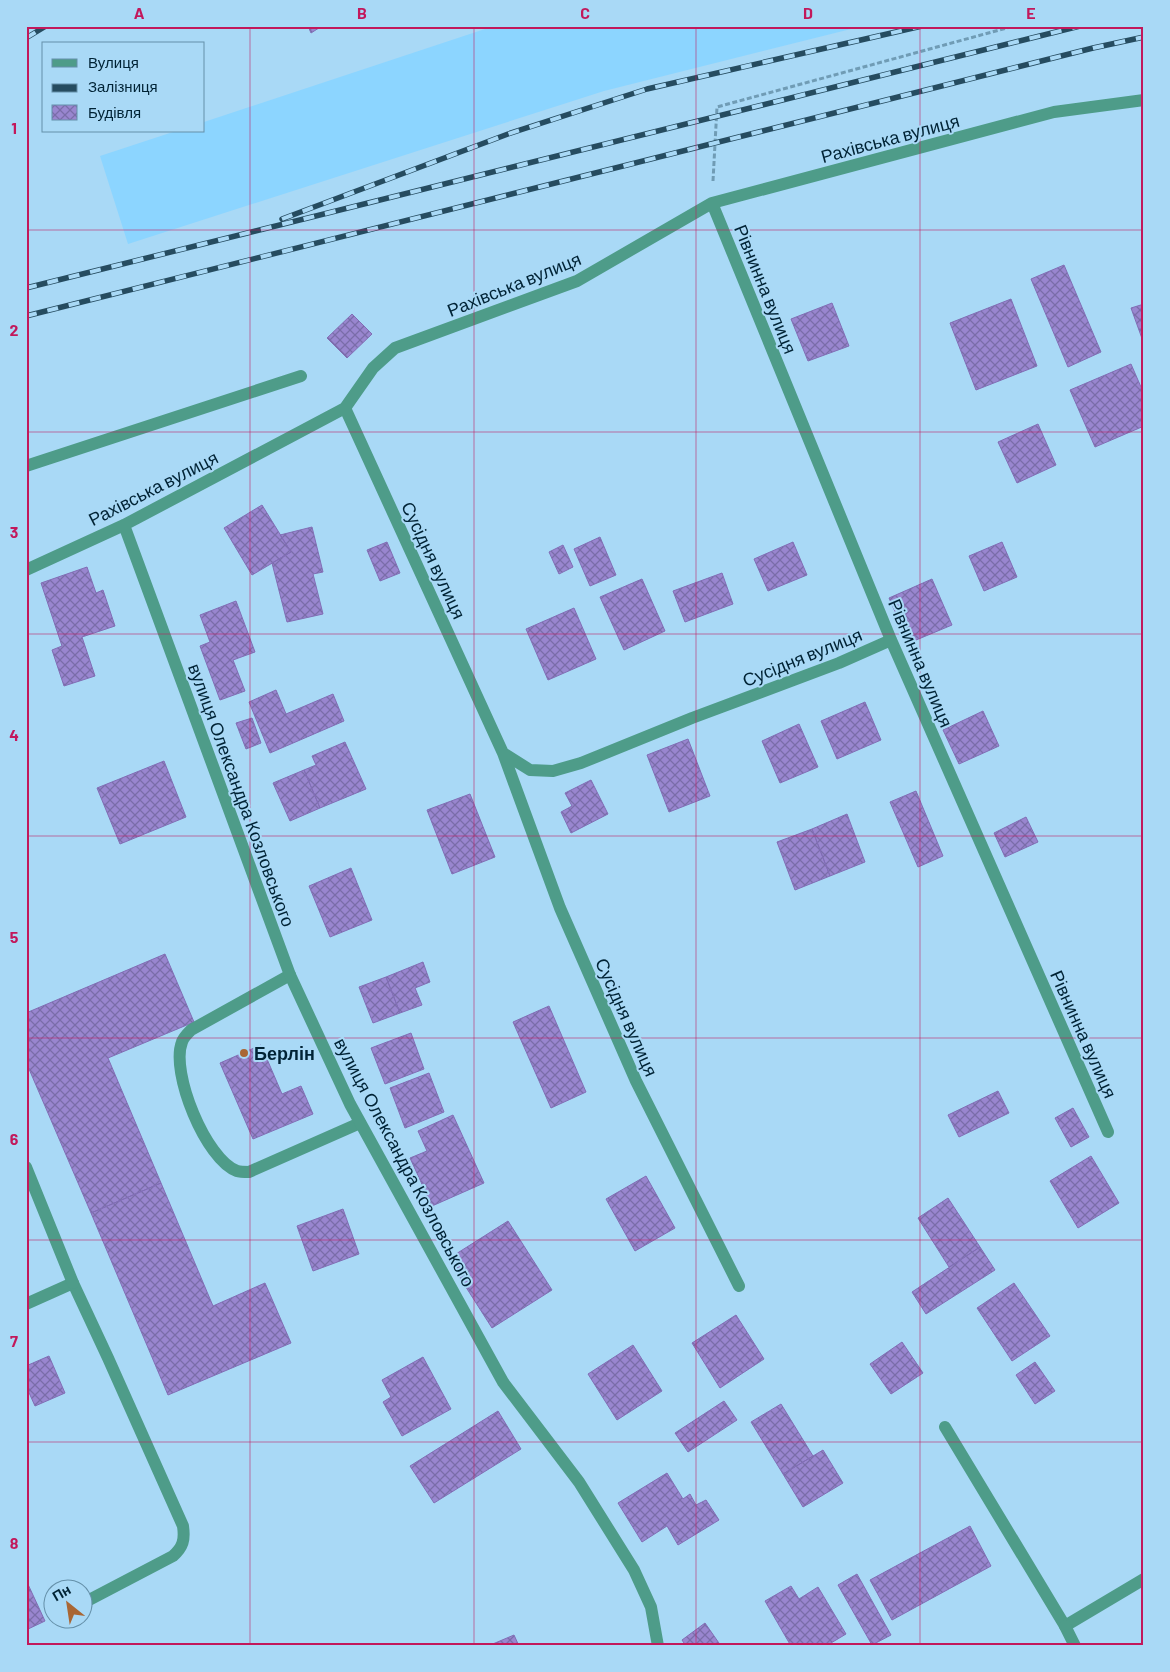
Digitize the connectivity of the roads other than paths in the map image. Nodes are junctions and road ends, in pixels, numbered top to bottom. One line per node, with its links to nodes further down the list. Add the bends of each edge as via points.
1 (1144, 100): 2 (street, Рахівська вулиця, via 1054,112)
2 (712, 203): 4 (street, Рахівська вулиця, via 577,281 395,348 373,368); 8 (street, Рівнинна вулиця)
3 (301, 376): 5 (street)
4 (345, 408): 6 (street, Рахівська вулиця); 9 (street, Сусідня вулиця)
5 (26, 466)
6 (124, 524): 7 (street, Рахівська вулиця); 10 (street, вулиця Олександра Козловського)
7 (26, 570)
8 (891, 640): 9 (street, Сусідня вулиця, via 840,663 581,763 553,771 530,770); 12 (street, Рівнинна вулиця)
9 (503, 753): 15 (street, Сусідня вулиця, via 560,908 636,1080)
10 (290, 975): 11 (street, вулиця Олександра Козловського); 11 (street, via 191,1030 182,1041 179,1058 181,1079 198,1125 223,1161 236,1171 248,1172)
11 (360, 1123): 21 (street, вулиця Олександра Козловського, via 503,1382 579,1482 634,1570 651,1608)
12 (1108, 1132)
13 (26, 1167): 14 (street)
14 (73, 1282): 16 (street); 19 (street, via 183,1526 185,1538 173,1556)
15 (739, 1286)
16 (26, 1304)
17 (946, 1427): 20 (street)
18 (1144, 1579): 20 (street)
19 (92, 1598)
20 (1065, 1626): 22 (street)
21 (658, 1646)
22 (1075, 1646)

